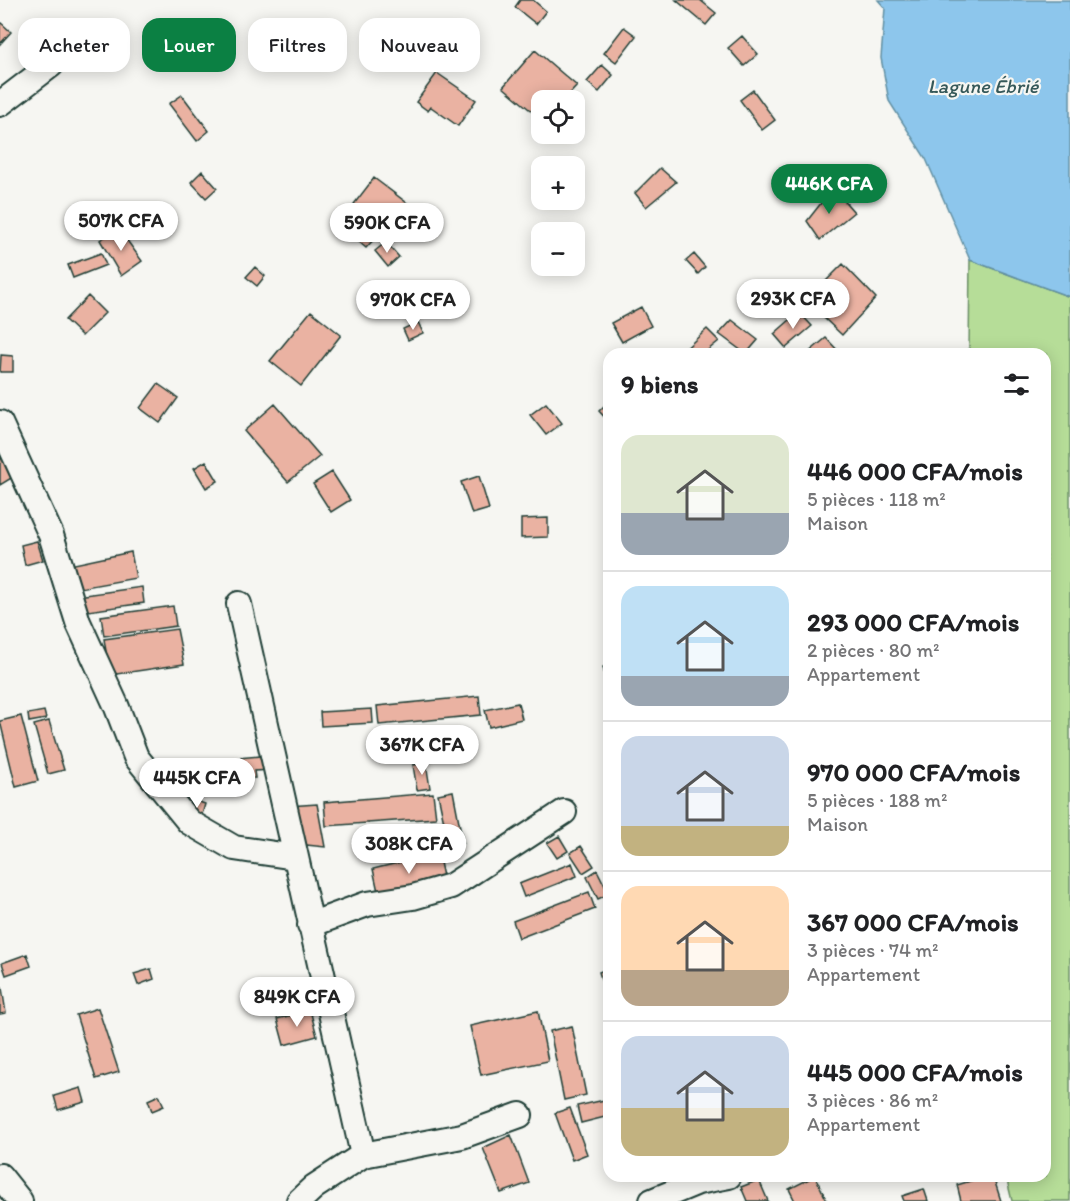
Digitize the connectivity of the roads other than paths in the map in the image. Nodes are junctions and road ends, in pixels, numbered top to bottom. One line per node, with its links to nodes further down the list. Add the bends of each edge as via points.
1 (42, 72): 2 (street)
2 (0, 104)
3 (0, 423): 6 (street, via 51,535 78,622 136,757 189,822 234,848)
4 (239, 604): 6 (street)
5 (564, 812): 7 (street, via 451,886 367,904)
6 (295, 857): 7 (street)
7 (310, 925): 9 (street)
8 (520, 1115): 9 (street, via 462,1136)
9 (363, 1155): 13 (street)
10 (0, 1176): 12 (street)
11 (698, 1182): 14 (street)
12 (20, 1201)
13 (299, 1201)
14 (652, 1201)

